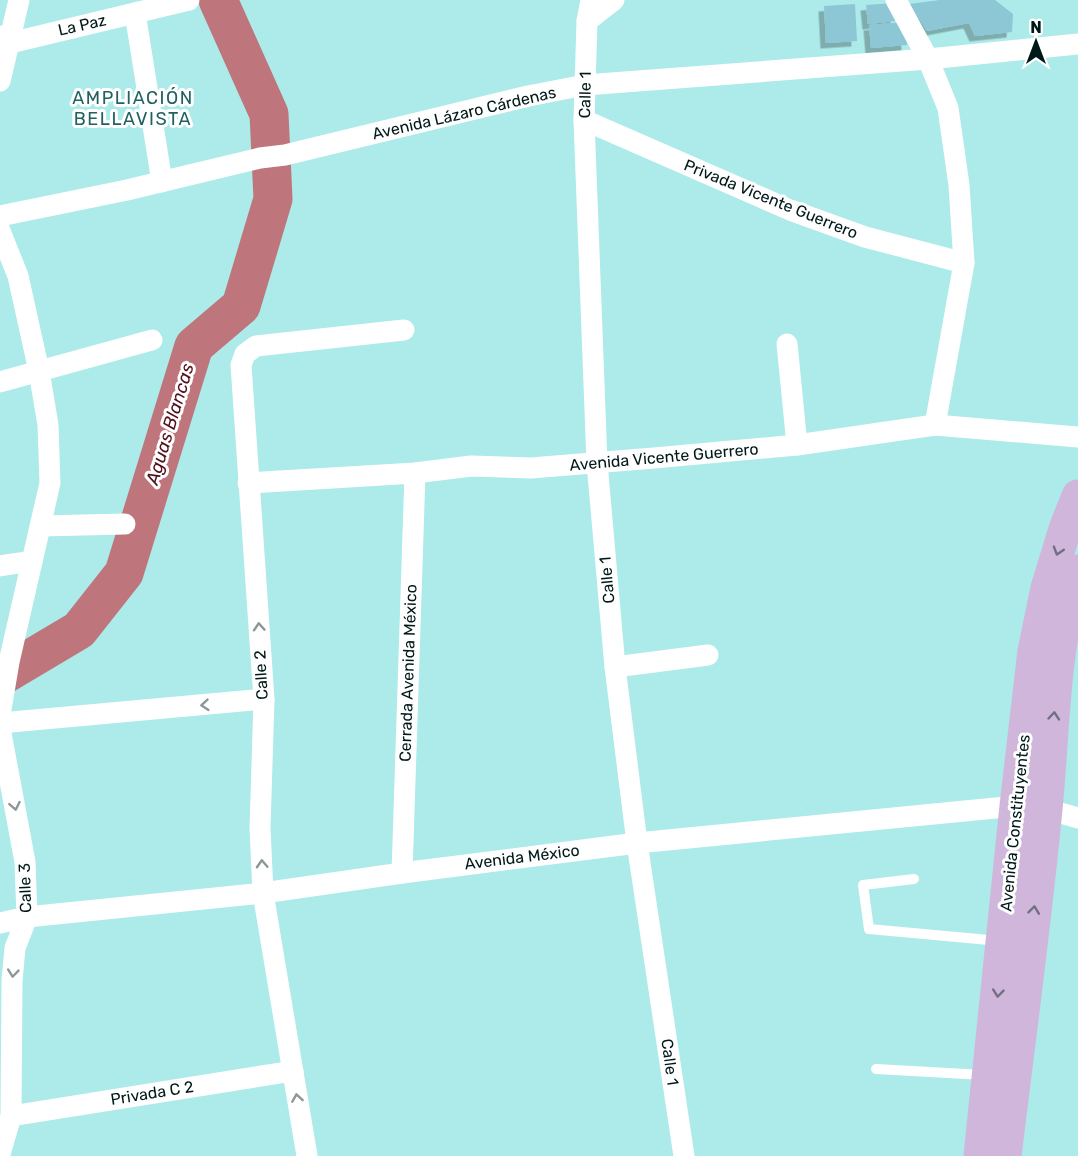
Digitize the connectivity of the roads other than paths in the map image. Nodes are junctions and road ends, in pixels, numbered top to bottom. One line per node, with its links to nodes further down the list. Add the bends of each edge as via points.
1 (19, 0): 8 (street)
2 (189, 0): 6 (street, La Paz)
3 (591, 0): 7 (street, Calle 1)
4 (614, 0): 7 (street)
5 (896, 0): 10 (street)
6 (135, 13): 8 (street, La Paz); 14 (street)
7 (587, 21): 12 (street, Calle 1)
8 (5, 39): 11 (street)
9 (1078, 44): 10 (street, Avenida Lázaro Cárdenas)
10 (928, 59): 12 (street, Avenida Lázaro Cárdenas); 17 (street, via 948,108 959,185)
11 (0, 81)
12 (585, 85): 13 (street, Calle 1); 14 (street, Avenida Lázaro Cárdenas)
13 (584, 120): 17 (street, Privada Vicente Guerrero, via 790,210 864,237); 26 (street, Calle 1)
14 (162, 182): 15 (street, Avenida Lázaro Cárdenas)
15 (0, 216)
16 (0, 231): 21 (street, via 18,276)
17 (964, 263): 23 (street)
18 (404, 330): 28 (street, Calle 2, via 256,346 245,354 241,365)
19 (152, 340): 21 (street)
20 (787, 344): 25 (street)
21 (39, 371): 22 (street); 31 (street, via 48,425 50,483)
22 (0, 382)
23 (935, 424): 24 (street, Avenida Vicente Guerrero); 25 (street, Avenida Vicente Guerrero)
24 (1078, 437)
25 (797, 445): 26 (street, Avenida Vicente Guerrero)
26 (597, 463): 27 (street, Avenida Vicente Guerrero, via 531,468 471,466); 36 (street, Calle 1)
27 (415, 473): 28 (street, Avenida Vicente Guerrero); 44 (street, Cerrada Avenida México)
28 (248, 483): 37 (street, Calle 2, one-way to 28)
29 (1078, 496): 41 (main road, Avenida Constituyentes, one-way to 41, via 1047,588 1034,651)
30 (126, 525): 31 (street)
31 (41, 526): 32 (street)
32 (32, 561): 33 (street); 38 (street)
33 (0, 566)
34 (1078, 571): 41 (main road, Avenida Constituyentes, one-way to 34)
35 (708, 655): 36 (street)
36 (615, 667): 43 (street, Calle 1)
37 (264, 699): 39 (street, one-way to 39); 46 (street, Calle 2, one-way to 37, via 260,828)
38 (0, 715)
39 (0, 723)
40 (0, 728): 47 (street, Calle 3, one-way to 47, via 25,862)
41 (1031, 807): 42 (street); 43 (street, Avenida México); 49 (main road, Avenida Constituyentes)
42 (1078, 818)
43 (637, 843): 44 (street, Avenida México); 56 (street, Calle 1)
44 (402, 873): 46 (street, Avenida México)
45 (914, 879): 49 (lane, via 863,885 869,929)
46 (263, 893): 47 (street, Avenida México); 51 (street, Calle 2)
47 (27, 917): 48 (street, Avenida México); 53 (street, Calle 3, one-way to 53, via 15,948 12,981)
48 (0, 923)
49 (1017, 943): 52 (main road, Avenida Constituyentes)
50 (876, 1069): 52 (lane)
51 (292, 1071): 53 (street, Privada C 2); 55 (street, Calle 2, one-way to 51)
52 (1002, 1077): 57 (main road, Avenida Constituyentes); 58 (main road, Avenida Constituyentes)
53 (11, 1116): 54 (street, Calle 3)
54 (0, 1154)
55 (307, 1156)
56 (684, 1156)
57 (980, 1156)
58 (1005, 1156)

